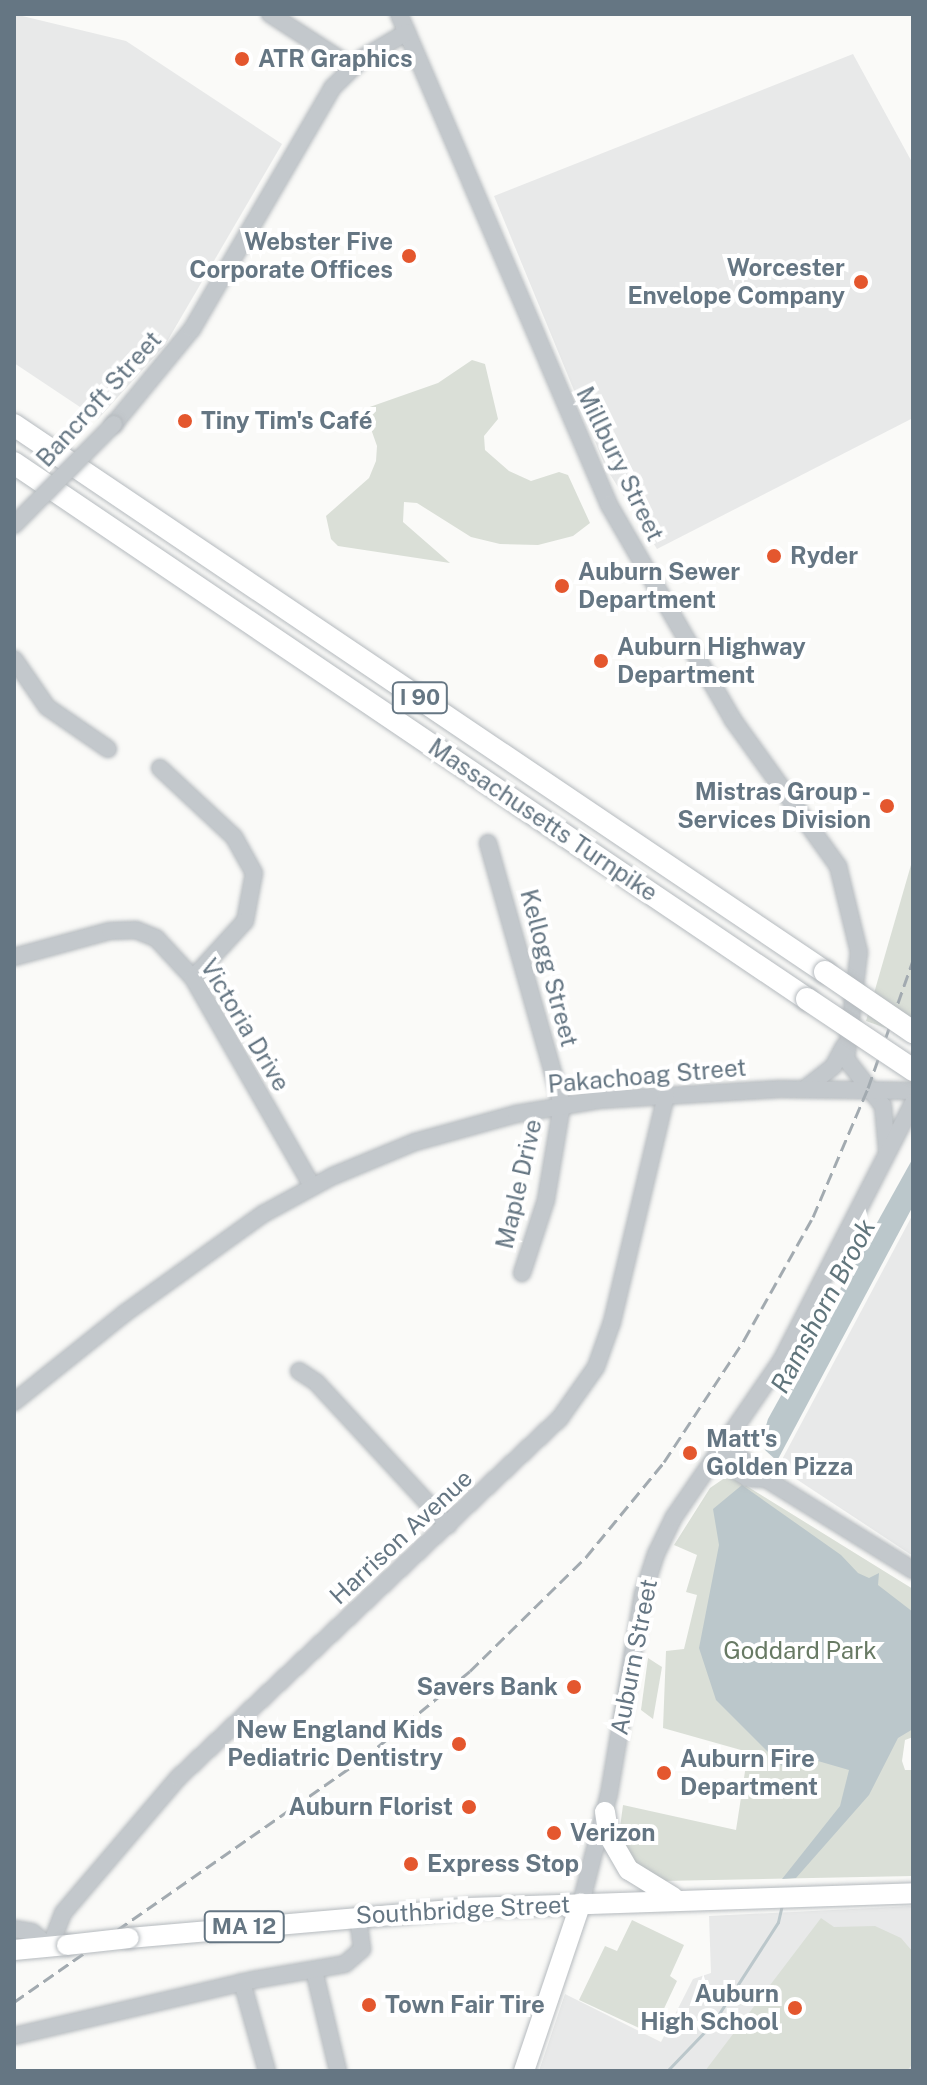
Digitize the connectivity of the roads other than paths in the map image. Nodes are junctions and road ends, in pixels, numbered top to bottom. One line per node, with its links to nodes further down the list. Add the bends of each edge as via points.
1 (270, 14): 4 (street)
2 (399, 14): 3 (street, Millbury Street)
3 (407, 32): 4 (street, Bancroft Street); 15 (street, Millbury Street, via 609,505 733,720 838,866 859,952)
4 (352, 67): 7 (street, Bancroft Street, bridge, via 318,108 183,342 114,424)
5 (14, 425): 14 (highway, Massachusetts Turnpike / I 90, bridge)
6 (14, 463): 16 (highway, Massachusetts Turnpike / I 90, bridge)
7 (14, 525)
8 (14, 659): 9 (street, via 47,707)
9 (108, 749)
10 (160, 768): 13 (street, via 234,837 254,873 245,921)
11 (488, 843): 22 (street, Kellogg Street)
12 (14, 957): 13 (street, Victoria Drive, via 110,931 136,930 164,944)
13 (193, 978): 24 (street, Victoria Drive)
14 (913, 1032)
15 (844, 1045): 17 (street, via 833,1067); 18 (street, via 849,1066)
16 (913, 1070)
17 (804, 1088): 18 (street, Pakachoag Street); 20 (street, Pakachoag Street)
18 (868, 1088): 19 (street, Pakachoag Street); 23 (street, via 886,1115)
19 (913, 1091)
20 (666, 1096): 22 (street, Pakachoag Street); 29 (street, Harrison Avenue, via 612,1322 596,1367 540,1441)
21 (913, 1103): 23 (street, Auburn Street)
22 (562, 1105): 24 (street, Pakachoag Street, via 415,1142); 25 (street, Maple Drive, via 546,1200)
23 (887, 1150): 28 (street, Auburn Street, via 786,1352)
24 (312, 1186): 27 (street, Pakachoag Street, via 187,1266)
25 (522, 1273)
26 (299, 1371): 29 (street, via 326,1392)
27 (14, 1402)
28 (722, 1452): 30 (street, via 728,1466 747,1478 766,1479); 31 (street, Auburn Street, via 674,1517 651,1567)
29 (448, 1525): 37 (street, Harrison Avenue, via 178,1778 63,1913)
30 (913, 1570)
31 (605, 1812): 33 (main road, via 609,1836 629,1870); 34 (street, Auburn Street)
32 (913, 1893): 33 (main road, Southbridge Street / MA 12)
33 (677, 1898): 34 (main road, Southbridge Street / MA 12)
34 (581, 1903): 35 (main road, Southbridge Street / MA 12); 44 (main road, Auburn Street)
35 (358, 1915): 37 (main road, Southbridge Street / MA 12, bridge); 39 (street, via 359,1957)
36 (14, 1929): 37 (street)
37 (58, 1946): 38 (main road, Southbridge Street / MA 12)
38 (14, 1950)
39 (314, 1970): 40 (street); 43 (street)
40 (242, 1982): 41 (street); 42 (street)
41 (14, 2036)
42 (267, 2071)
43 (338, 2071)
44 (524, 2071)

